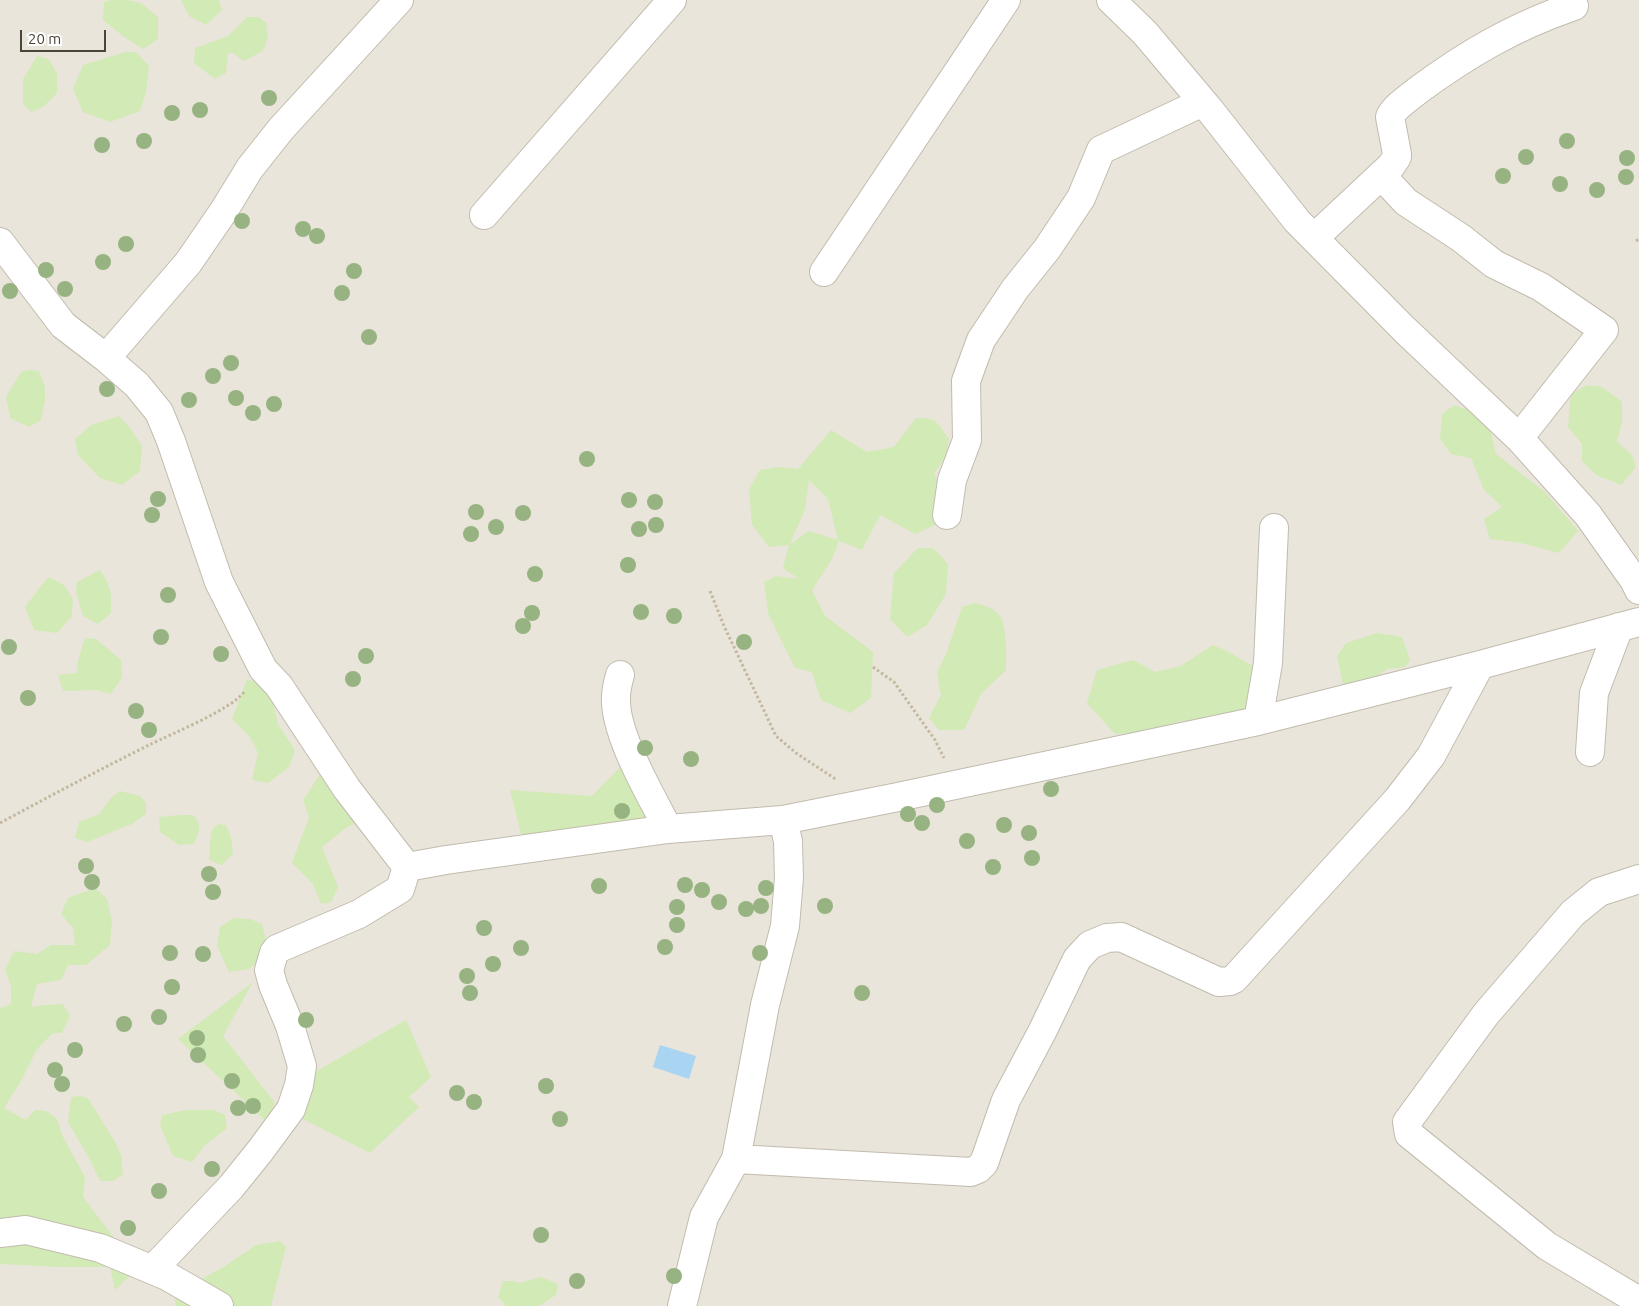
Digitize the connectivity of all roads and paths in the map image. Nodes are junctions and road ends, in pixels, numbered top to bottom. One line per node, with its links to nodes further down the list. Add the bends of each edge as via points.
1 (399, 0): 12 (street, via 281,128 250,168 188,264)
2 (672, 0): 8 (street)
3 (1006, 0): 11 (street)
4 (1111, 0): 6 (street)
5 (1574, 6): 7 (street, via 1547,15 1480,48 1411,96 1392,113 1390,123 1397,158)
6 (1203, 102): 9 (street); 14 (street, via 1101,150 1081,198 981,340 966,380 967,440 952,480)
7 (1382, 175): 9 (street); 13 (street, via 1406,202 1494,264 1541,287 1604,330)
8 (484, 214)
9 (1314, 238): 13 (street)
10 (0, 242): 12 (street, via 63,324)
11 (824, 272)
12 (106, 358): 21 (street, via 137,385 159,412 219,582)
13 (1519, 438): 16 (street, via 1588,515)
14 (947, 515)
15 (1274, 528): 23 (street, via 1268,663)
16 (1639, 590)
17 (710, 591): 26 (path, via 776,736 849,789)
18 (1629, 625): 19 (street); 24 (street, via 1594,694)
19 (1480, 665): 23 (street); 32 (street, via 1431,756 1397,800 1234,979 1219,982 1121,937 1107,938 1090,946 1077,959 1006,1100 984,1163 978,1169 970,1172)
20 (873, 667): 25 (path, via 894,682 935,740 950,774)
21 (263, 668): 28 (path, via 240,697 215,712); 30 (street, via 279,686 347,789)
22 (620, 675): 29 (street, via 616,698 618,722 635,765)
23 (1258, 721): 25 (street)
24 (1590, 752)
25 (947, 787): 26 (street)
26 (858, 805): 27 (street)
27 (783, 820): 29 (street); 32 (street, via 788,840 789,878 785,926 765,1005)
28 (0, 823)
29 (668, 829): 30 (street)
30 (407, 867): 34 (street, via 400,889 359,914 277,949 269,970 302,1066 291,1109 231,1187)
31 (1639, 880): 35 (street, via 1599,892 1573,913 1486,1014 1408,1122 1409,1134 1547,1246)
32 (736, 1159): 37 (street, via 704,1217)
33 (0, 1233): 34 (street, via 26,1230 44,1234 100,1248)
34 (153, 1269): 36 (street)
35 (1639, 1301)
36 (219, 1306)
37 (682, 1306)

